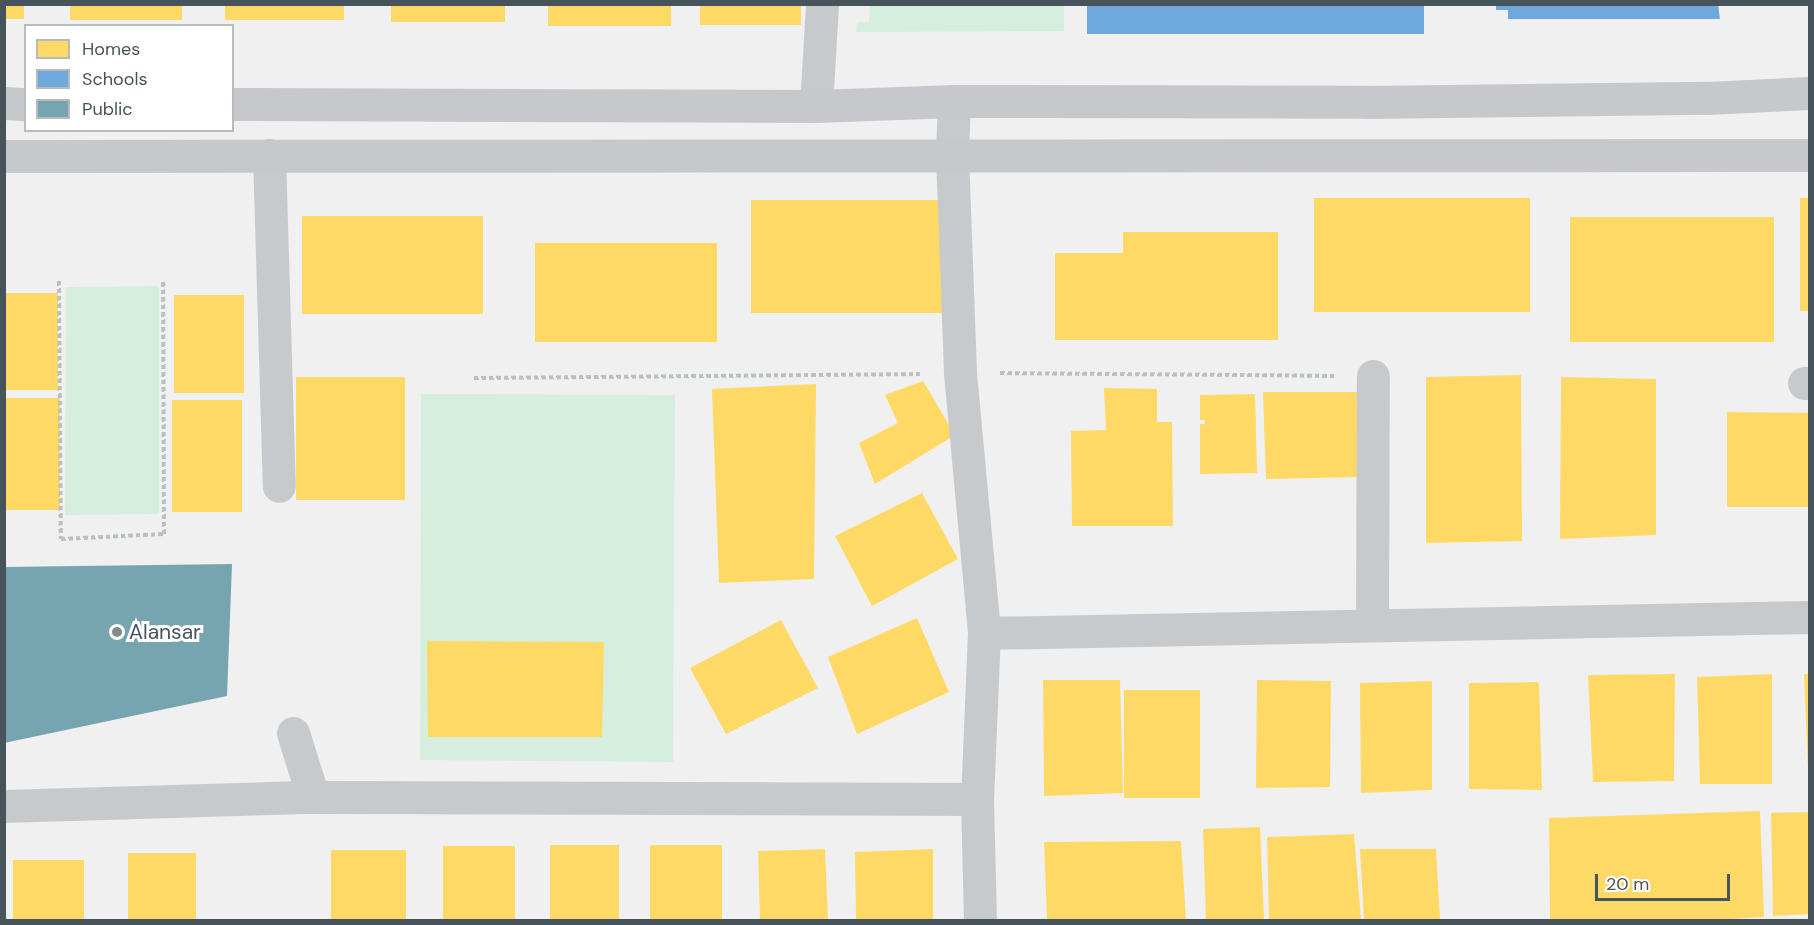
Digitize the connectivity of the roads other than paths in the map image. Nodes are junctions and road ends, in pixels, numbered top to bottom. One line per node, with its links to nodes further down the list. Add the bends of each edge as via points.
1 (822, 4): 7 (street)
2 (1809, 93): 3 (main road, via 1367,102)
3 (954, 101): 7 (main road); 8 (street)
4 (4, 104): 5 (main road)
5 (24, 104)
6 (234, 104): 7 (main road)
7 (816, 106)
8 (952, 154): 9 (main road); 10 (main road); 16 (street, via 960,373)
9 (1809, 154)
10 (269, 155): 11 (main road); 13 (street)
11 (4, 156)
12 (1373, 376): 15 (street)
13 (279, 486)
14 (1809, 617): 15 (street)
15 (1372, 624): 16 (street)
16 (984, 633): 19 (street)
17 (293, 733): 18 (street)
18 (313, 797): 19 (street); 20 (street)
19 (977, 799): 21 (street)
20 (4, 806)
21 (980, 921)

